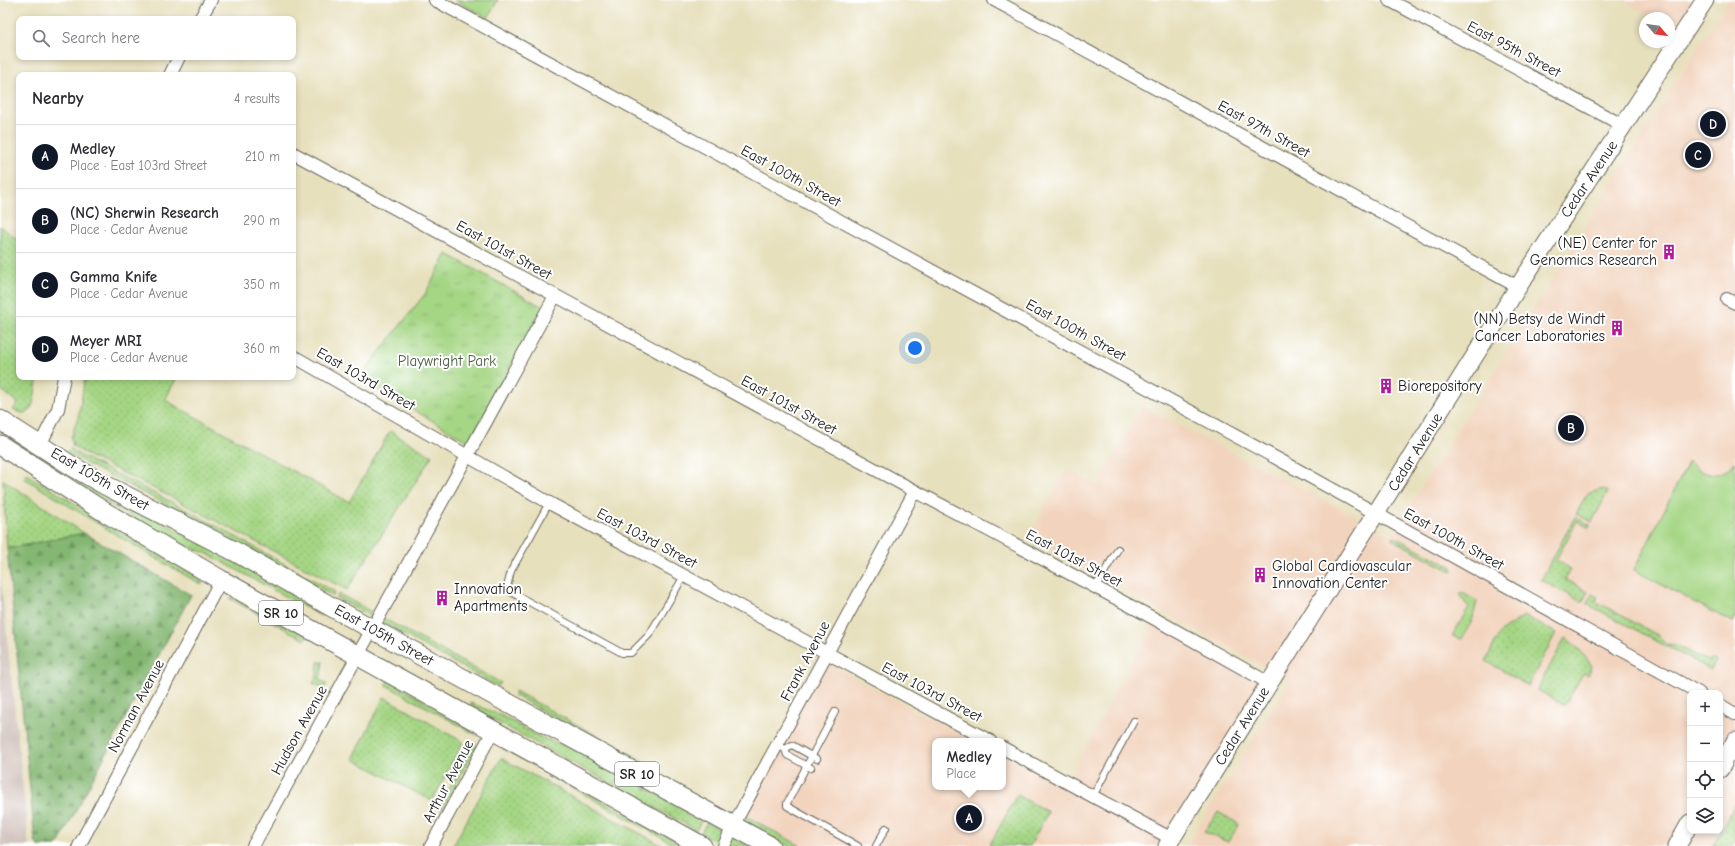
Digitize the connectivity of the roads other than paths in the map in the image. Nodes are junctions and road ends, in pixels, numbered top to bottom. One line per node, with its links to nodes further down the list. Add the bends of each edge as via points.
1 (211, 0): 6 (street)
2 (435, 0): 21 (street, East 100th Street)
3 (994, 0): 11 (street, East 97th Street)
4 (1390, 0): 9 (street, East 95th Street)
5 (1705, 0): 9 (street, Cedar Avenue)
6 (202, 16)
7 (178, 60): 8 (street)
8 (172, 72)
9 (1624, 126): 11 (street, Cedar Avenue)
10 (296, 155): 12 (street, East 101st Street)
11 (1518, 287): 21 (street, Cedar Avenue)
12 (555, 296): 18 (street, Hudson Avenue); 19 (street, East 101st Street)
13 (296, 358): 18 (street, East 103rd Street)
14 (63, 380): 17 (street, via 58,409)
15 (0, 420): 17 (main road, East 105th Street / SR 10)
16 (0, 445): 24 (main road, East 105th Street / SR 10, via 103,511)
17 (40, 445): 26 (main road, East 105th Street / SR 10, via 98,481 236,552)
18 (467, 456): 20 (street, East 103rd Street); 26 (street, Hudson Avenue)
19 (915, 491): 25 (street, East 101st Street); 27 (street, Frank Avenue)
20 (549, 503): 23 (street, East 103rd Street); 23 (lane, via 511,571 507,587 511,592 622,653 631,653 649,635)
21 (1376, 514): 29 (street, Cedar Avenue); 30 (street, East 100th Street)
22 (1118, 549): 25 (lane)
23 (684, 576): 27 (street, East 103rd Street)
24 (221, 580): 28 (main road, East 105th Street / SR 10); 46 (street, Norman Avenue)
25 (1095, 588): 29 (street, East 101st Street)
26 (372, 629): 28 (street, Hudson Avenue); 42 (main road, East 105th Street / SR 10)
27 (826, 653): 36 (street, East 103rd Street); 37 (street, Frank Avenue)
28 (358, 656): 35 (main road, East 105th Street / SR 10); 47 (street, Hudson Avenue)
29 (1269, 684): 45 (street, Cedar Avenue)
30 (1694, 690)
31 (1723, 707): 33 (street)
32 (835, 712): 39 (lane)
33 (1735, 714)
34 (1134, 721): 41 (lane)
35 (493, 731): 48 (street, Arthur Avenue); 49 (main road, East 105th Street / SR 10)
36 (984, 738)
37 (781, 747): 39 (lane, via 792,745); 40 (lane, via 786,755); 42 (street, Frank Avenue)
38 (1006, 750): 41 (street)
39 (814, 757): 40 (lane)
40 (809, 767): 52 (lane, via 787,806)
41 (1093, 796): 45 (street)
42 (733, 826): 50 (street, Frank Avenue); 51 (main road, East 105th Street / SR 10)
43 (886, 828): 53 (lane)
44 (1687, 828): 54 (street)
45 (1170, 842)
46 (79, 846)
47 (253, 846)
48 (431, 846)
49 (702, 846)
50 (724, 846)
51 (770, 846)
52 (858, 846)
53 (876, 846)
54 (1677, 846)

